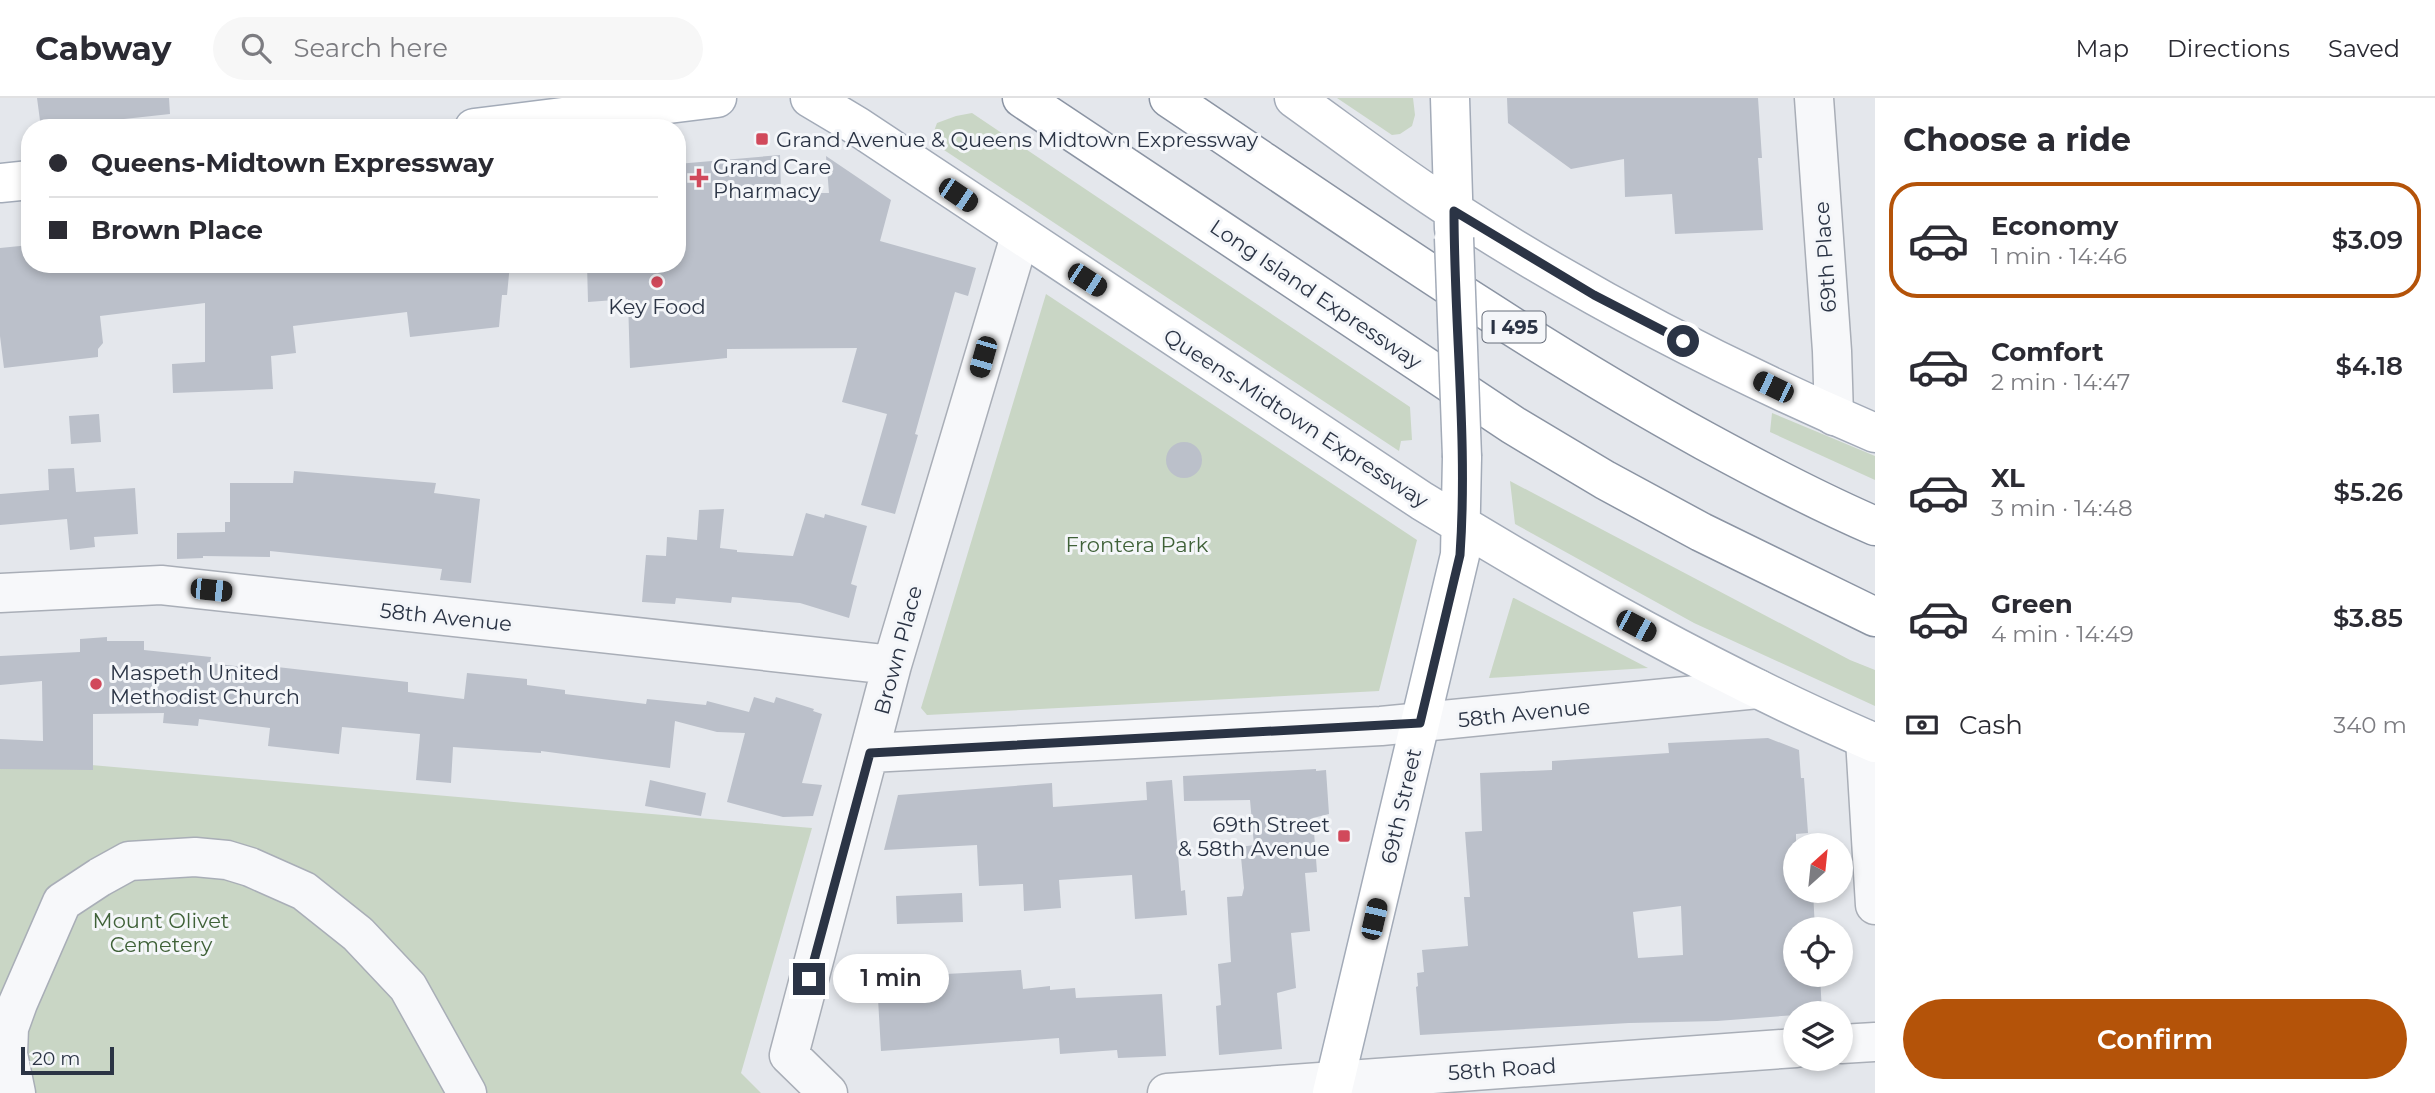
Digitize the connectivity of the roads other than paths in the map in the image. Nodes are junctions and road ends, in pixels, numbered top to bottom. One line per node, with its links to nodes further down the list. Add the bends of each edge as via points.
1 (810, 98): 12 (main road, Queens-Midtown Expressway)
2 (1023, 98): 18 (main road, Long Island Expressway, via 1513,425 1701,532)
3 (1169, 98): 16 (main road, I 495, via 1574,365 1750,465)
4 (1294, 98): 11 (main road, via 1411,184)
5 (1450, 98): 11 (main road, 69th Street)
6 (1814, 98): 13 (street, 69th Place)
7 (697, 99): 8 (main road)
8 (543, 119)
9 (21, 181): 10 (main road)
10 (0, 183)
11 (1454, 225): 13 (main road); 15 (main road, 69th Street, bridge)
12 (1020, 236): 15 (main road, Queens-Midtown Expressway); 19 (street, Brown Place)
13 (1834, 416): 14 (main road)
14 (1875, 433)
15 (1462, 525): 20 (main road, Queens-Midtown Expressway, via 1612,613); 21 (main road, 69th Street, via 1460,555)
16 (1875, 526)
17 (0, 593): 19 (street, 58th Avenue, via 161,585)
18 (1875, 617)
19 (892, 665): 23 (street, Brown Place)
20 (1758, 689): 21 (street, 58th Avenue); 22 (main road, Queens-Midtown Expressway)
21 (1420, 723): 23 (street, 58th Avenue); 28 (main road, 69th Street)
22 (1870, 741): 24 (street)
23 (870, 753): 31 (street, Brown Place, via 789,1055)
24 (1875, 905)
25 (1875, 1042): 26 (street)
26 (1853, 1043)
27 (1783, 1049): 28 (street, 58th Road)
28 (1334, 1087): 32 (street, 58th Road)
29 (16, 1093): 30 (street, via 8,1054 9,1028 62,902 129,861 195,857 239,863 304,891 358,934 408,987)
30 (467, 1093)
31 (828, 1093)
32 (1167, 1093)

